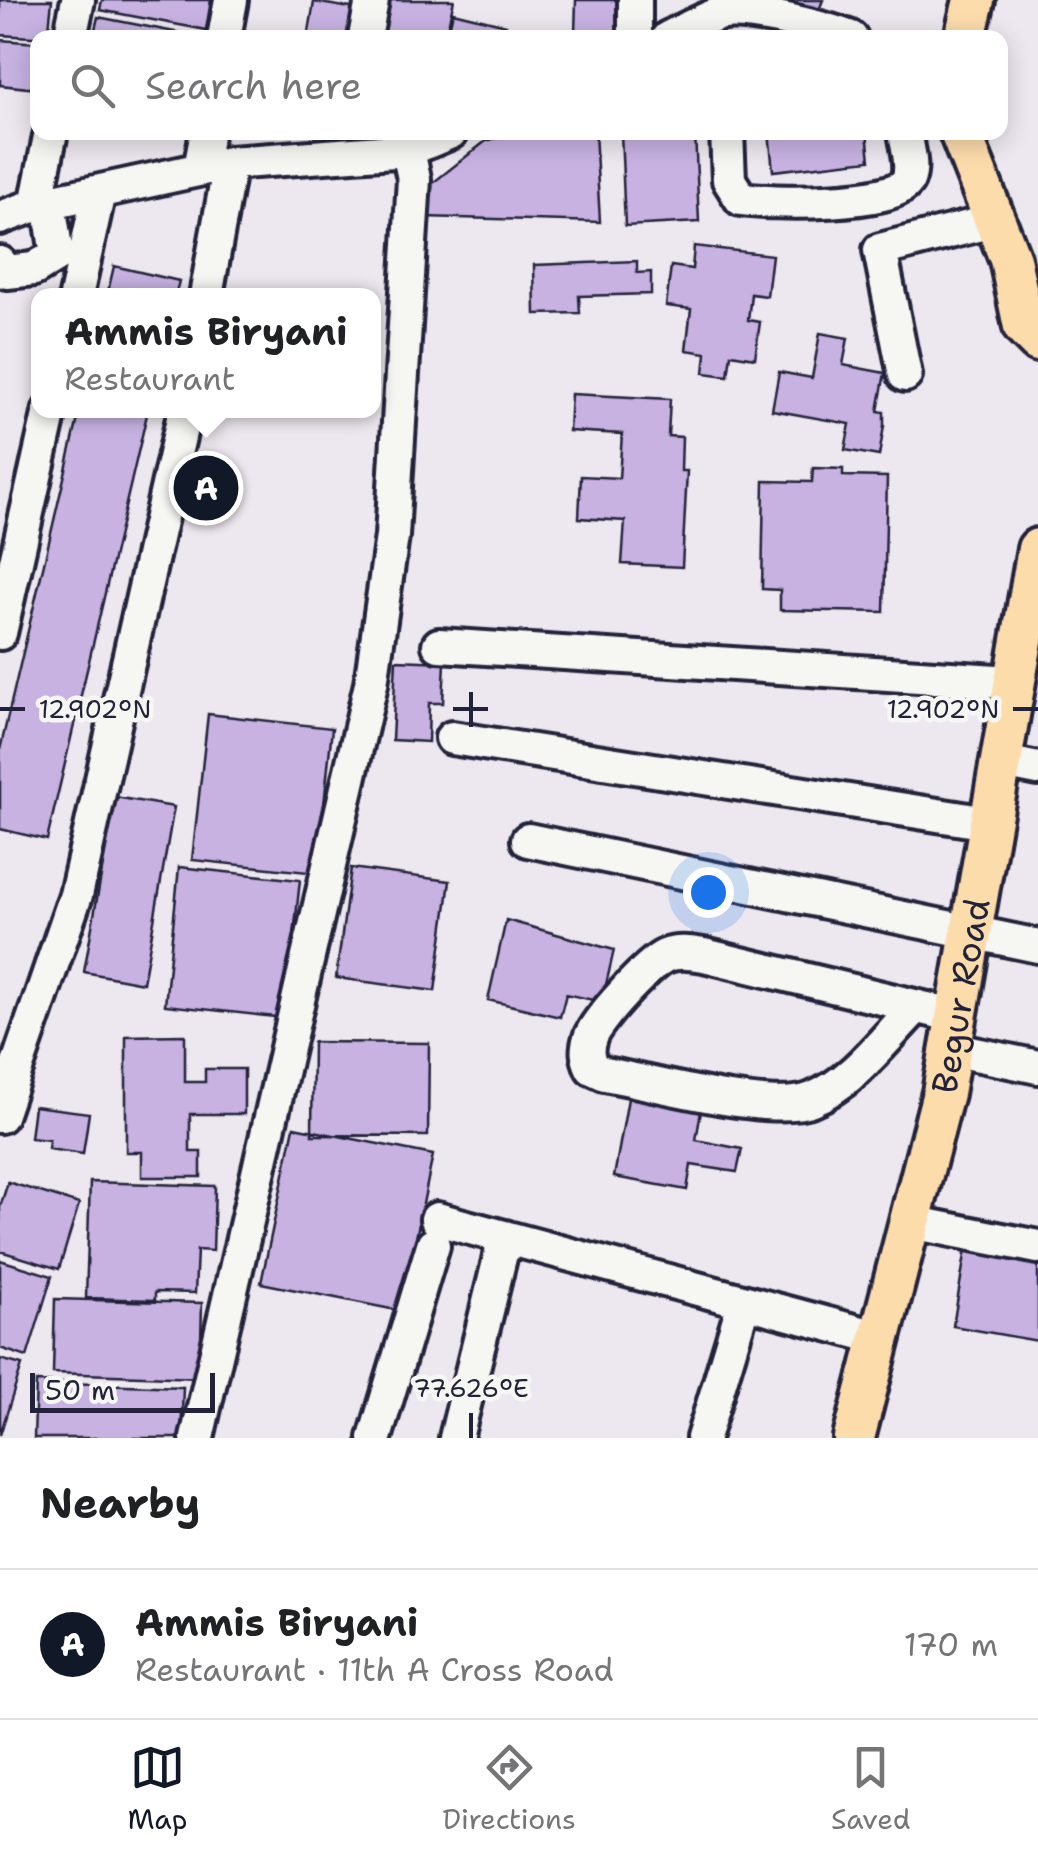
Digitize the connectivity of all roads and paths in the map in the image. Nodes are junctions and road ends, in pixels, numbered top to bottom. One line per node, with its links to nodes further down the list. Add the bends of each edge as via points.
1 (78, 0): 7 (street)
2 (231, 0): 8 (street)
3 (372, 0): 9 (street)
4 (635, 0): 10 (street)
5 (974, 0): 15 (main road)
6 (997, 0): 16 (main road)
7 (72, 30)
8 (225, 30)
9 (367, 30)
10 (635, 30)
11 (685, 30): 12 (street, via 721,13 746,13)
12 (795, 30)
13 (800, 30): 14 (street, via 814,24)
14 (830, 30)
15 (967, 30)
16 (991, 30)
17 (50, 140): 28 (street)
18 (209, 140): 26 (street)
19 (432, 140): 25 (street)
20 (727, 140): 21 (street, via 729,180 740,199 768,203 872,197 900,189 910,169)
21 (906, 140)
22 (963, 140): 30 (main road)
23 (988, 140): 31 (main road)
24 (346, 142): 25 (street); 26 (street)
25 (408, 150): 59 (street, via 414,179 392,536 371,684)
26 (215, 166): 27 (street); 34 (street)
27 (99, 192): 28 (street); 33 (street)
28 (45, 206): 29 (street); 32 (street, via 58,255 34,269)
29 (0, 218)
30 (996, 220): 35 (main road, via 1024,327); 36 (street, via 880,250)
31 (1038, 262)
32 (2, 270)
33 (78, 288)
34 (207, 288)
35 (1038, 341)
36 (905, 375)
37 (48, 418): 40 (street)
38 (183, 418): 53 (street, via 76,895)
39 (1038, 549): 42 (main road, Begur Road)
40 (0, 633)
41 (438, 646): 42 (street)
42 (1012, 682): 44 (main road, Begur Road)
43 (452, 738): 46 (street)
44 (998, 760): 45 (street); 46 (main road, Begur Road)
45 (1038, 769)
46 (988, 823): 48 (main road, Begur Road)
47 (528, 840): 48 (street)
48 (970, 935): 49 (street); 51 (main road, Begur Road)
49 (1038, 946)
50 (916, 1006): 50 (street, via 682,952 661,958 615,1004 591,1034 586,1056 605,1074 779,1106 810,1100 843,1081); 51 (street)
51 (953, 1033): 52 (street); 54 (main road, Begur Road)
52 (1038, 1067)
53 (0, 1116)
54 (911, 1222): 56 (street); 58 (main road, Begur Road)
55 (505, 1238): 57 (street); 60 (street, via 434,1232); 61 (street)
56 (1038, 1247)
57 (744, 1302): 58 (street); 62 (street)
58 (880, 1338): 63 (main road, Begur Road)
59 (198, 1438)
60 (375, 1438)
61 (456, 1438)
62 (704, 1438)
63 (854, 1438)

